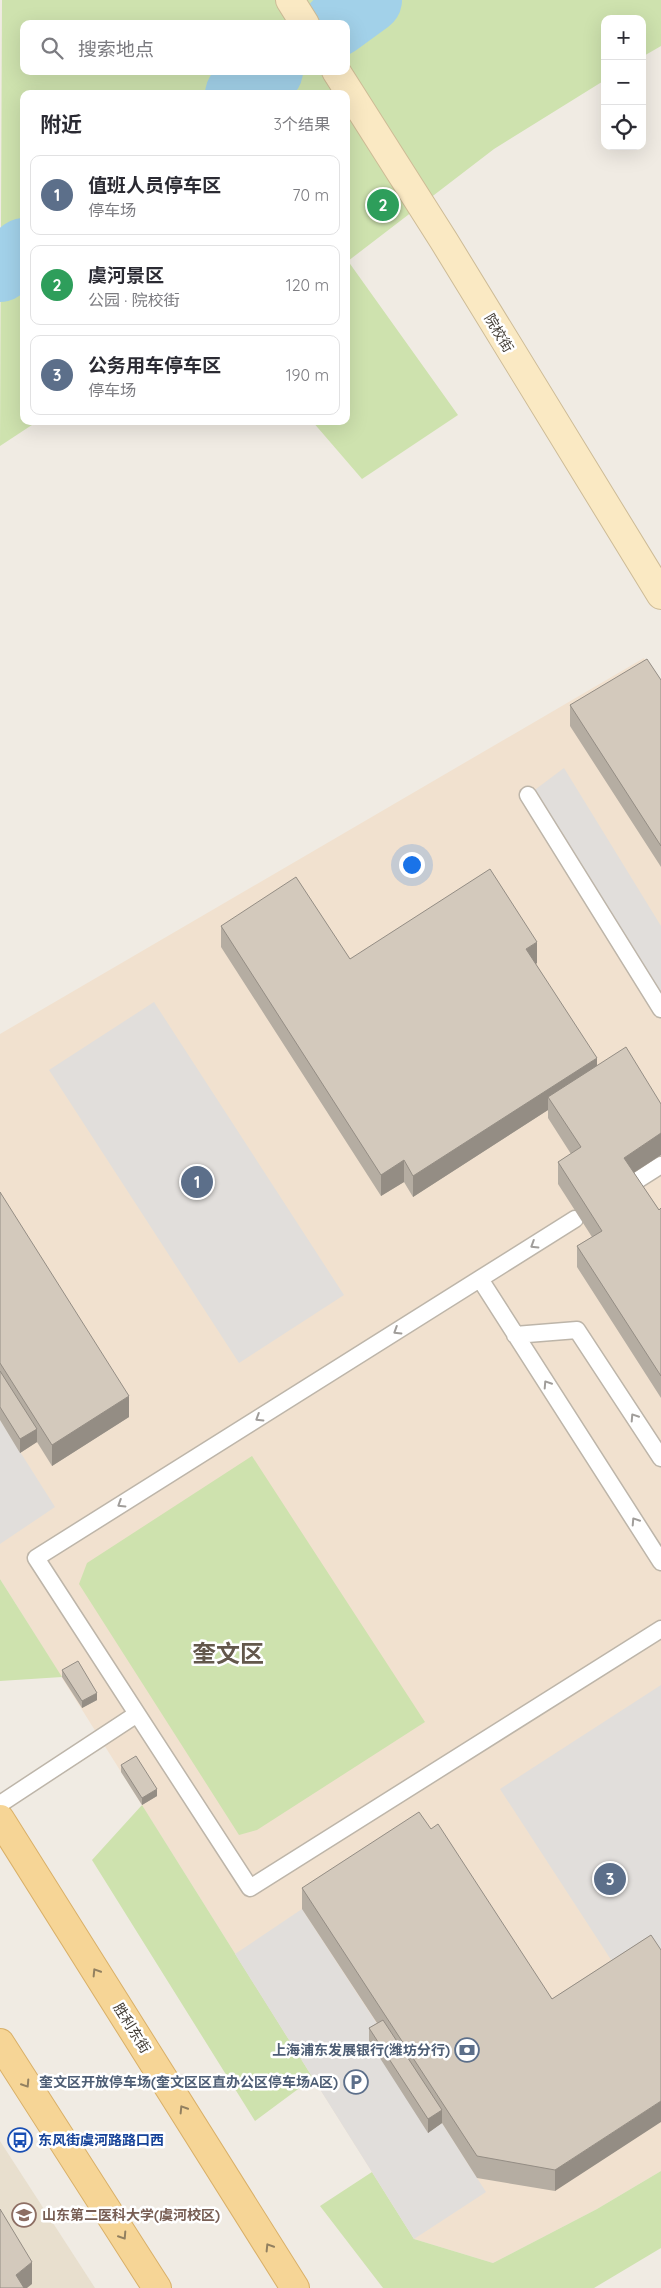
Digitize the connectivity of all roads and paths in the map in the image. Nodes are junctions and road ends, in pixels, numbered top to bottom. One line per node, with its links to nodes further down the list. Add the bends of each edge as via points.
1 (290, 0): 2 (street)
2 (303, 20)
3 (339, 75): 4 (street, 院校街)
4 (348, 90)
5 (350, 93): 6 (street, 院校街)
6 (661, 595)
7 (528, 795): 8 (lane)
8 (661, 1009)
9 (661, 1165): 10 (lane)
10 (639, 1179)
11 (575, 1219): 12 (lane, one-way to 12)
12 (480, 1279): 13 (lane); 17 (lane, one-way to 17, via 36,1558)
13 (515, 1335): 14 (lane, one-way to 13, via 577,1330); 15 (lane, one-way to 13)
14 (661, 1458)
15 (661, 1562)
16 (661, 1628): 17 (lane, via 250,1888)
17 (137, 1714): 18 (lane)
18 (0, 1804)
19 (0, 1820): 22 (main road, 胜利东街, one-way to 19)
20 (0, 2043): 21 (main road, one-way to 21)
21 (157, 2288)
22 (295, 2288)

